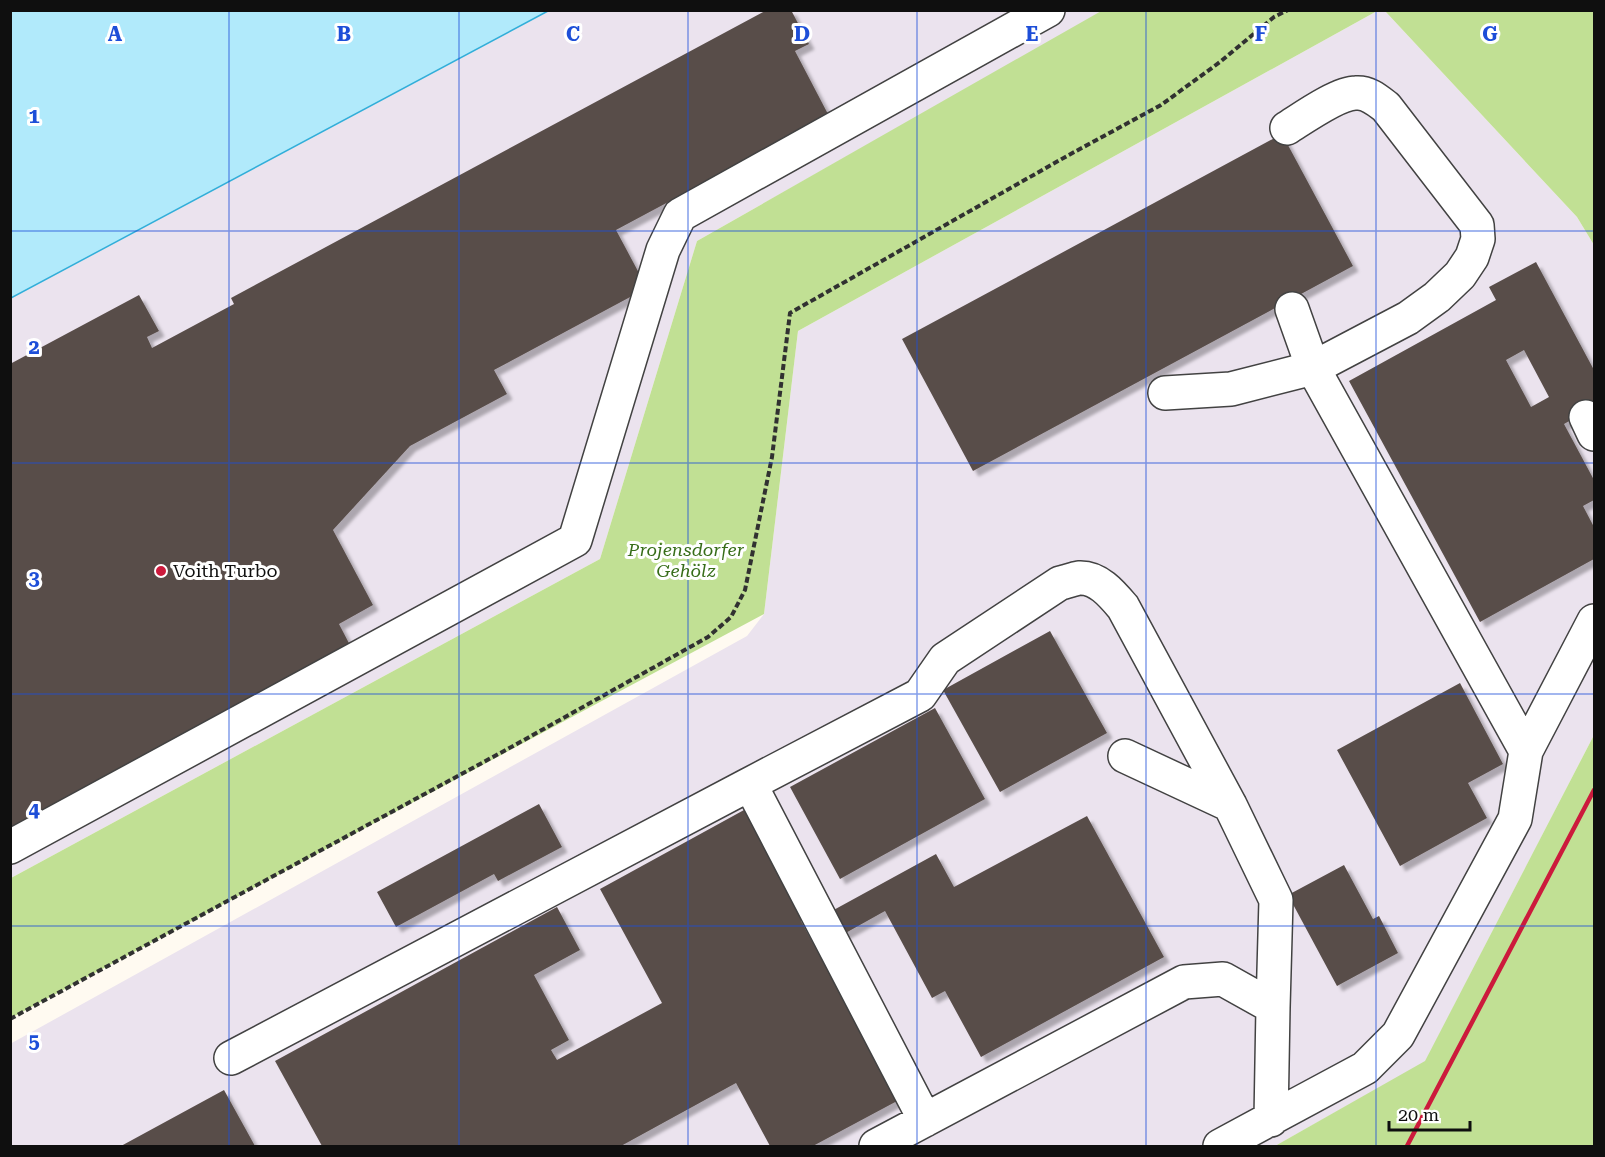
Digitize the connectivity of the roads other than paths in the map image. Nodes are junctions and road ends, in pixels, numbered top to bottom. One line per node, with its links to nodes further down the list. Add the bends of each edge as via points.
1 (1048, 10): 11 (street, via 680,215 663,250 575,540)
2 (1287, 128): 4 (street, via 1343,95 1357,92 1372,96 1386,107 1477,225 1478,239 1472,257 1437,297 1408,318)
3 (1292, 309): 4 (street)
4 (1313, 368): 5 (street, via 1231,389); 7 (street)
5 (1165, 393)
6 (1594, 621): 7 (street)
7 (1526, 751): 15 (street, via 1515,819 1398,1035 1365,1068)
8 (1125, 756): 10 (street)
9 (750, 784): 10 (street, via 920,694 945,659 1060,584 1080,578 1110,590 1123,607); 13 (street); 14 (street)
10 (1230, 805): 12 (street, via 1276,900)
11 (10, 847)
12 (1273, 1007): 14 (street, via 1223,979 1184,982); 15 (street)
13 (231, 1058)
14 (926, 1120): 16 (street)
15 (1271, 1120): 17 (street)
16 (876, 1146)
17 (1220, 1146)

